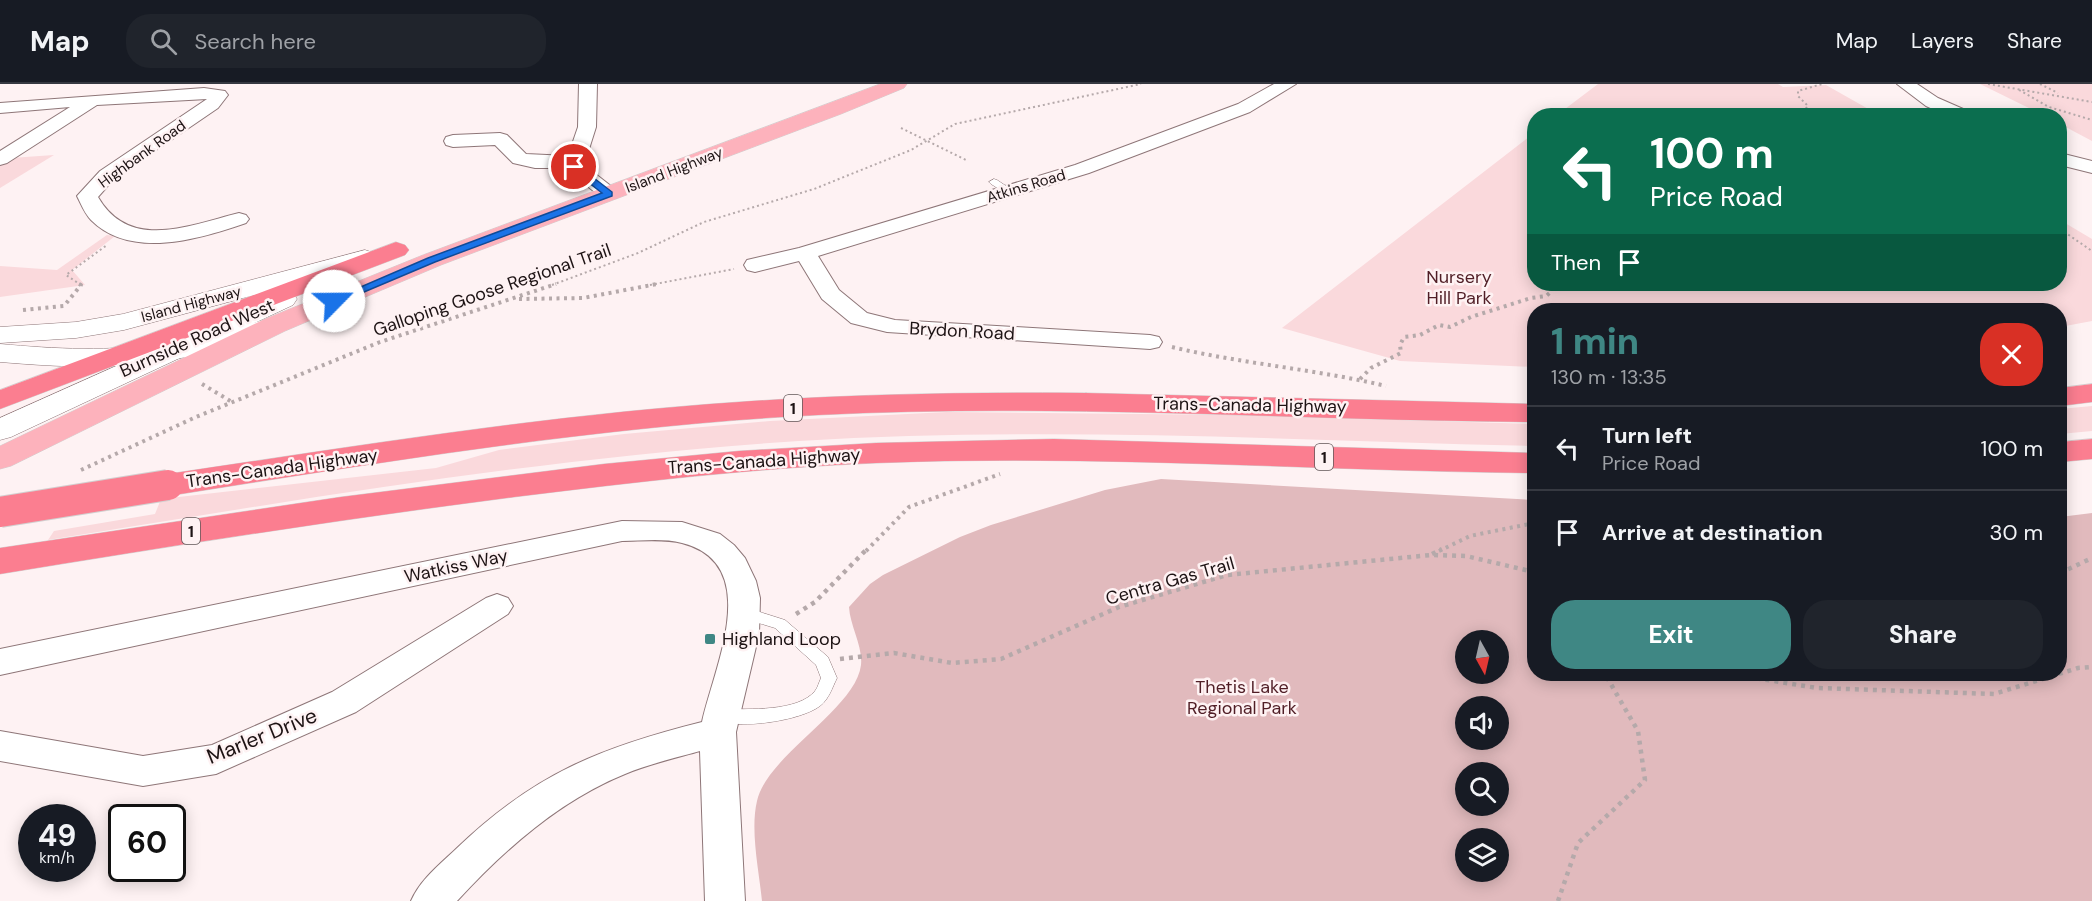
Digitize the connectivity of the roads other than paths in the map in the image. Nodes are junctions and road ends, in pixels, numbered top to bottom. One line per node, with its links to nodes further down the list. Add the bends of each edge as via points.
1 (130, 84): 7 (street)
2 (588, 84): 14 (street, via 586,127)
3 (853, 84): 14 (main road, Island Highway)
4 (897, 84): 14 (main road, Island Highway, via 834,110)
5 (1287, 84): 17 (street, Atkins Road, via 1244,108 1082,169 1002,187)
6 (1906, 84): 9 (street)
7 (94, 101): 8 (street); 11 (street); 15 (street, Highbank Road, via 156,95 219,95 212,104 108,175 87,196 102,222 125,232 155,237 184,236)
8 (0, 108)
9 (1946, 108)
10 (453, 141): 14 (street, via 500,138 520,159)
11 (0, 159)
12 (2067, 161): 13 (street)
13 (2092, 167)
14 (600, 175): 16 (main road, Island Highway); 19 (main road, Island Highway, via 432,260)
15 (239, 219)
16 (396, 250): 20 (main road, Island Highway, via 124,322); 22 (main road, Burnside Road West); 24 (highway)
17 (805, 253): 18 (street, Atkins Road); 21 (street, Brydon Road, via 830,294 859,318 895,327)
18 (755, 265)
19 (275, 326): 22 (main road, Island Highway); 32 (main road, Burnside Road West)
20 (0, 335)
21 (1150, 342)
22 (165, 352): 24 (main road, Island Highway); 29 (main road, Burnside Road West)
23 (0, 353): 24 (main road, Island Highway)
24 (112, 357): 27 (highway)
25 (2092, 393): 26 (highway)
26 (2067, 397)
27 (0, 400)
28 (1527, 413): 34 (highway, Trans-Canada Highway / 1, bridge, via 1066,401 816,406 517,435)
29 (0, 430)
30 (2092, 449): 31 (highway)
31 (2067, 451)
32 (0, 459)
33 (1527, 463): 35 (highway, Trans-Canada Highway / 1, via 1078,450 876,453 739,461 341,508)
34 (0, 512)
35 (0, 561)
36 (497, 606): 40 (street, Marler Drive, via 344,702 216,759 143,771)
37 (744, 613): 38 (street, Watkiss Way, via 743,590 735,564 711,541 679,532 622,531); 39 (street, Watkiss Way, via 739,651); 39 (lane, via 780,624 822,661 829,678 820,697 796,710)
38 (0, 662)
39 (720, 724): 41 (street, via 612,763 538,801 467,862); 42 (street, Watkiss Way)
40 (0, 746)
41 (431, 901)
42 (725, 901)

